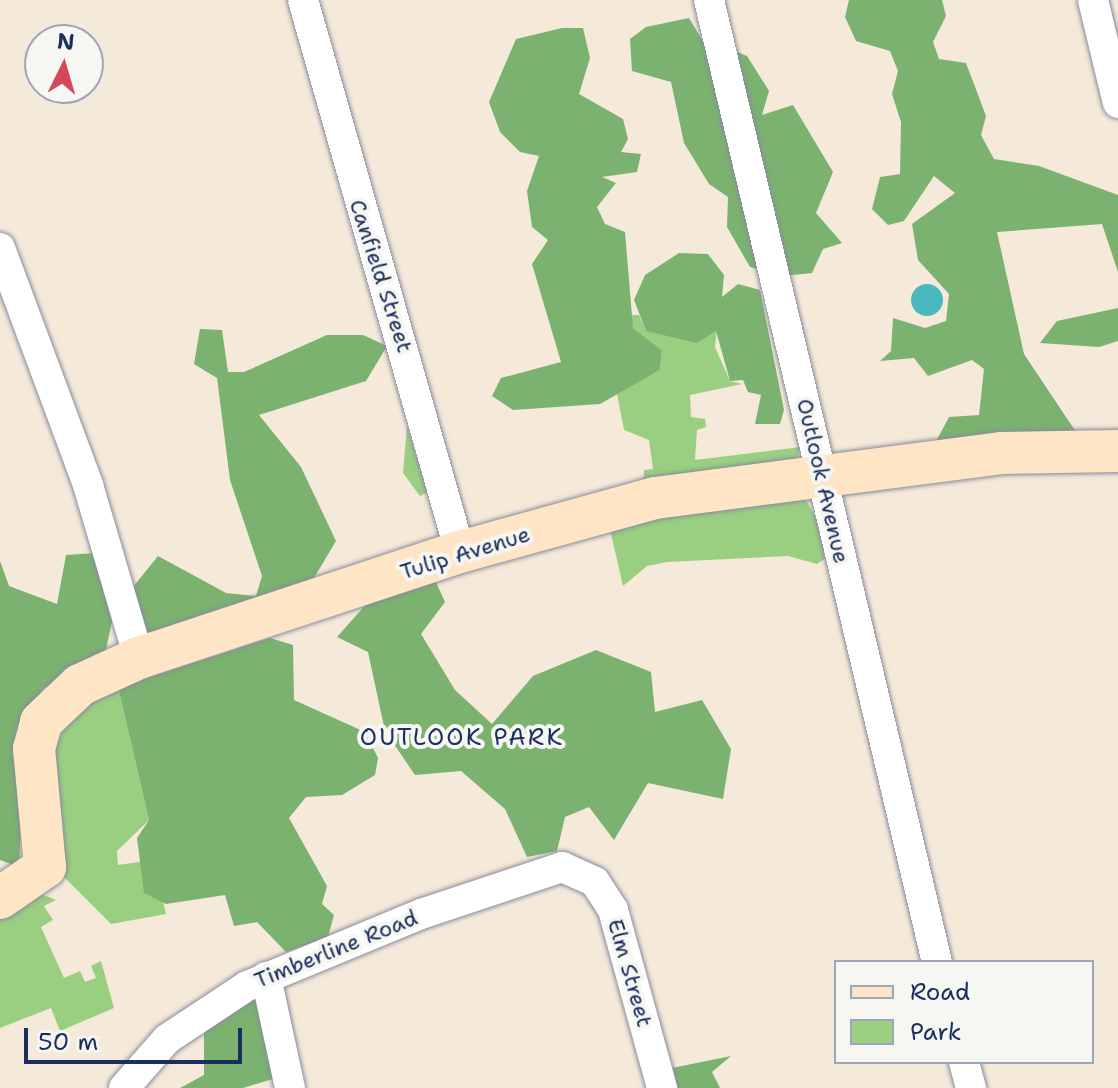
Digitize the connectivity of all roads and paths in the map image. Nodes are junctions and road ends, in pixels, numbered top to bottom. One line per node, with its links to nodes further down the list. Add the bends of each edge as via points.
1 (303, 0): 8 (street, Canfield Street)
2 (709, 0): 7 (street, Outlook Avenue)
3 (1093, 0): 4 (street)
4 (1118, 103)
5 (0, 248): 9 (street, via 88,485)
6 (1118, 451): 7 (street, Tulip Avenue, via 1001,453)
7 (823, 474): 8 (street, Tulip Avenue, via 655,498); 12 (street, Outlook Avenue)
8 (460, 552): 9 (street, Tulip Avenue)
9 (139, 658): 11 (street, Tulip Avenue, via 80,685 41,722 34,749 45,867)
10 (578, 870): 13 (street, Timberline Road, via 543,869); 17 (street, Elm Street, via 613,910)
11 (0, 898)
12 (937, 960)
13 (266, 977): 15 (street, Timberline Road, via 167,1039); 16 (street)
14 (965, 1064): 18 (street)
15 (124, 1088)
16 (290, 1088)
17 (662, 1088)
18 (971, 1088)

